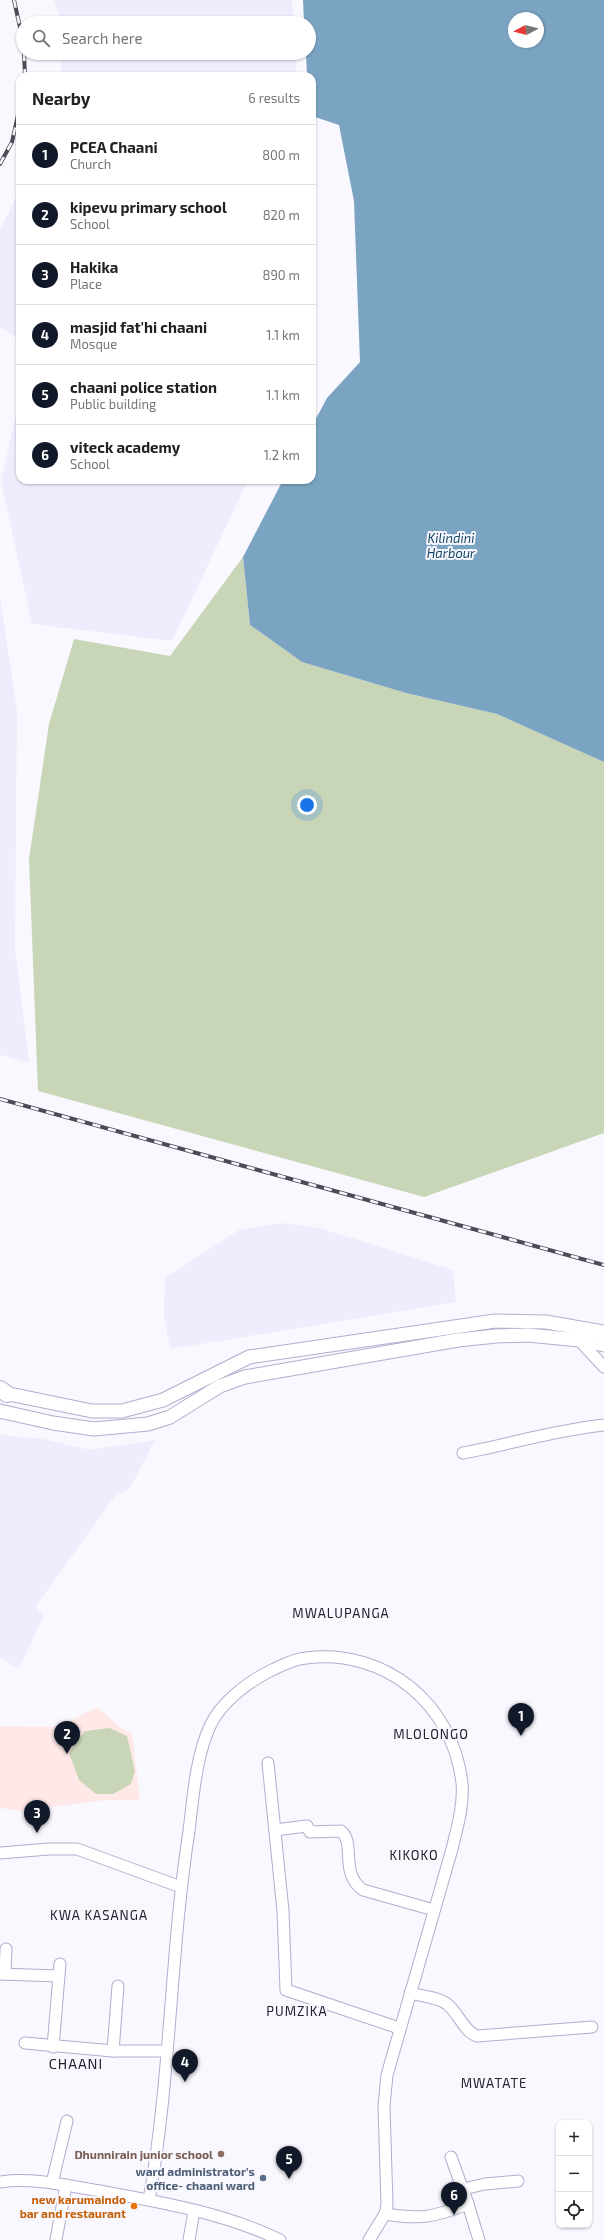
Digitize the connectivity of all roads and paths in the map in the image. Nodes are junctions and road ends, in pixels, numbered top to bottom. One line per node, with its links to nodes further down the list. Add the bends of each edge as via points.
1 (604, 1332): 5 (main road, via 546,1322 495,1321 249,1357 163,1400 122,1412 92,1411)
2 (579, 1340): 3 (main road); 4 (street); 6 (main road, via 528,1335 458,1340 246,1377 220,1386 170,1417 148,1424 94,1429)
3 (604, 1345)
4 (604, 1367)
5 (2, 1392)
6 (0, 1412)
7 (604, 1425): 8 (street, via 516,1440)
8 (463, 1453)
9 (268, 1763): 10 (street)
10 (275, 1830): 13 (street, via 307,1826 310,1832 341,1831 345,1837 350,1877 356,1885 363,1890); 21 (street, via 283,1911 286,1990)
11 (0, 1853): 12 (street, via 77,1849)
12 (181, 1887): 13 (street, via 199,1765 208,1731 216,1716 261,1675 293,1660 338,1658 379,1667 409,1684 437,1716 456,1752 462,1786 459,1820); 25 (street)
13 (434, 1910): 19 (street)
14 (6, 1949): 16 (street)
15 (60, 1964): 17 (street)
16 (3, 1974): 17 (street)
17 (58, 1976): 23 (street)
18 (118, 1986): 24 (street)
19 (410, 1993): 20 (street, via 443,2002 452,2008 477,2036); 21 (street)
20 (592, 2027)
21 (399, 2028): 36 (street, via 385,2092 388,2197)
22 (25, 2043): 23 (street)
23 (53, 2047): 24 (street)
24 (113, 2051): 25 (street)
25 (167, 2051): 33 (street, via 162,2125)
26 (67, 2121): 30 (street)
27 (451, 2157): 32 (street)
28 (0, 2182): 30 (street)
29 (518, 2182): 32 (street, via 485,2184)
30 (52, 2183): 31 (street)
31 (66, 2185): 33 (street); 37 (street)
32 (463, 2189): 34 (street)
33 (149, 2200): 35 (street)
34 (468, 2204): 36 (street, via 424,2218); 41 (street)
35 (194, 2211): 38 (street); 39 (street, via 252,2228)
36 (385, 2214): 40 (street)
37 (56, 2240)
38 (189, 2240)
39 (280, 2240)
40 (369, 2240)
41 (479, 2240)

